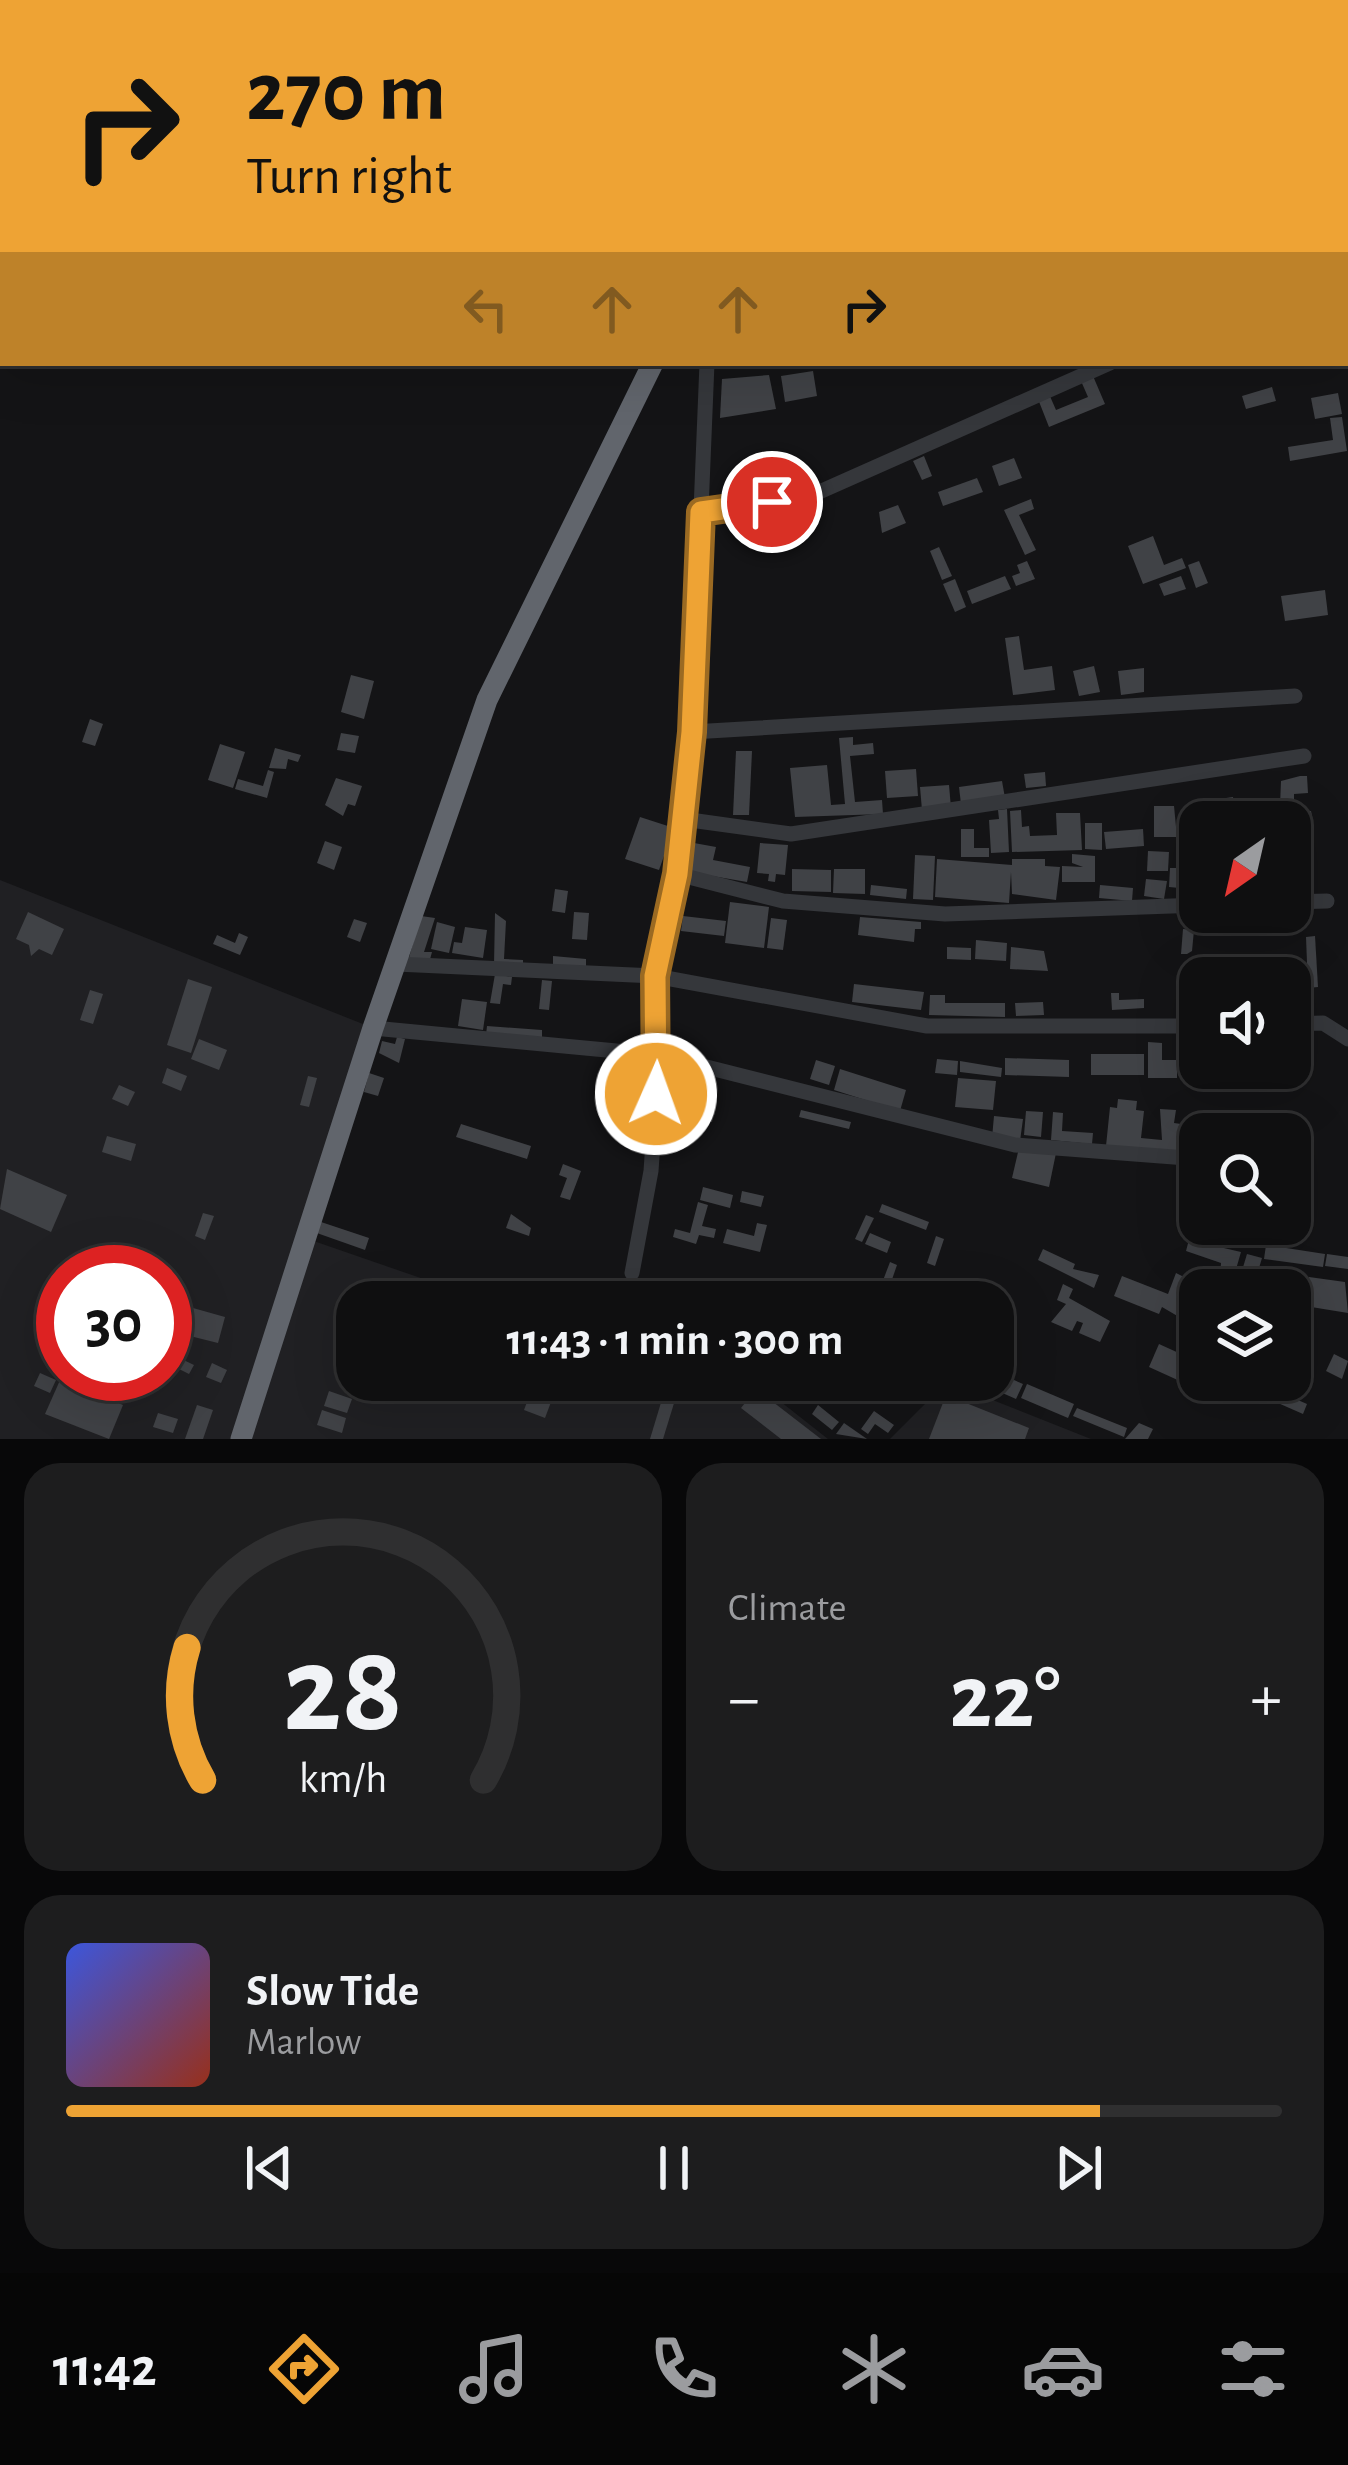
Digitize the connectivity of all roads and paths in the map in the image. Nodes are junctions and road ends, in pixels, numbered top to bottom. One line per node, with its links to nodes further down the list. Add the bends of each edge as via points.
1 (652, 366): 13 (highway, via 487,700)
2 (707, 366): 4 (street)
3 (1103, 366): 4 (street, via 808,497)
4 (701, 512): 6 (street)
5 (1294, 696): 6 (street)
6 (692, 732): 8 (street)
7 (1304, 756): 8 (street, via 790,834)
8 (683, 819): 9 (street)
9 (677, 874): 12 (street, via 783,902 945,914); 14 (street)
10 (1311, 901): 11 (street)
11 (1327, 901)
12 (1179, 906)
13 (396, 964): 14 (street); 17 (highway)
14 (655, 976): 16 (street, via 927,1026); 19 (street)
15 (1311, 1023): 18 (street)
16 (1179, 1026)
17 (373, 1028): 19 (street); 22 (highway)
18 (1348, 1039)
19 (659, 1055): 20 (street, via 1015,1145); 21 (street, via 651,1171)
20 (1179, 1157)
21 (632, 1273)
22 (241, 1439)

